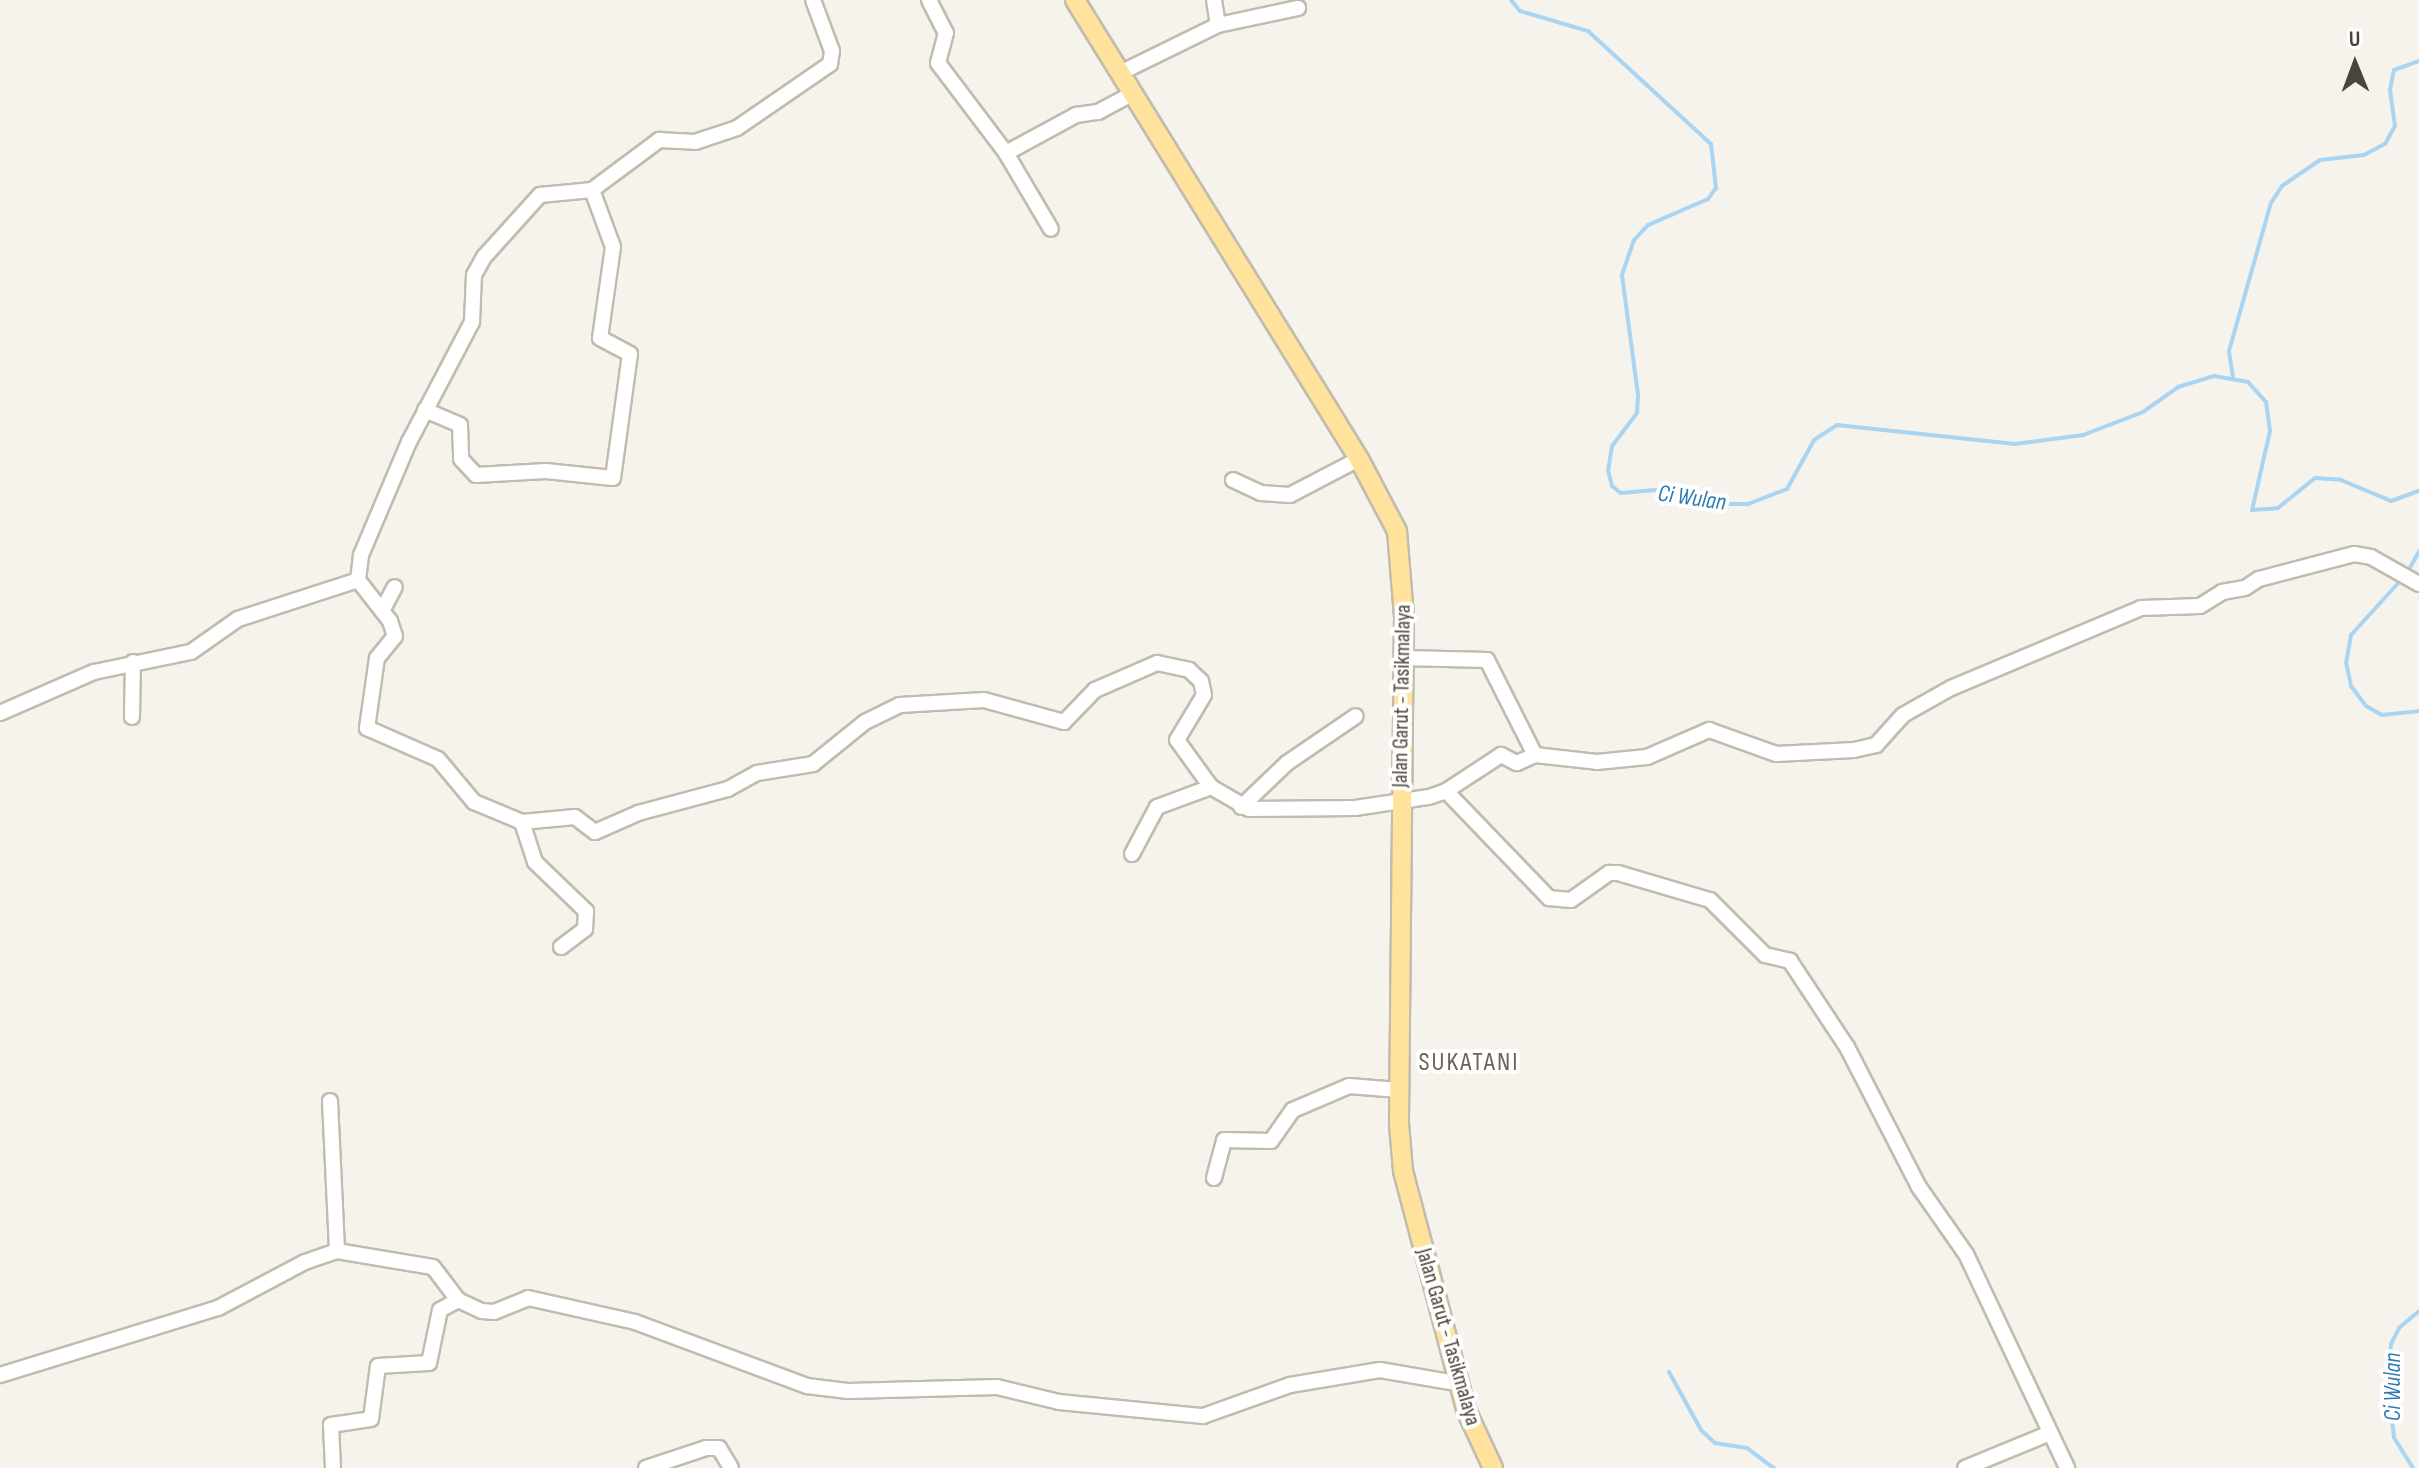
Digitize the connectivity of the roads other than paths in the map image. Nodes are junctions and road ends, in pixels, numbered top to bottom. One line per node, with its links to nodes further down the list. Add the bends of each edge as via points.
1 (813, 0): 10 (street, via 832,51 830,64 775,97 746,123 695,142 659,140)
2 (1075, 0): 7 (main road, Jalan Garut - Tasikmalaya)
3 (1214, 0): 6 (street)
4 (936, 3): 9 (street, via 946,33 938,63)
5 (1298, 8): 6 (street)
6 (1218, 25): 7 (street)
7 (1120, 73): 8 (main road, Jalan Garut - Tasikmalaya)
8 (1132, 94): 9 (street, via 1098,112 1076,115); 13 (main road, Jalan Garut - Tasikmalaya)
9 (1006, 153): 11 (street)
10 (592, 190): 12 (street, via 540,195 484,257 474,275 472,322); 12 (street, via 613,247 600,338 630,354 613,478 546,471 476,475 461,459 460,425)
11 (1051, 229)
12 (425, 410): 16 (street, via 361,555)
13 (1359, 459): 14 (street, via 1290,495 1261,493); 19 (main road, Jalan Garut - Tasikmalaya, via 1397,531)
14 (1233, 480)
15 (2410, 579): 24 (street, via 2362,555 2331,557 2222,592 2200,606 2141,608 1951,688 1903,715 1872,747 1776,754 1712,730 1647,757 1597,762)
16 (358, 580): 18 (street); 20 (street, via 238,619 191,652)
17 (395, 587): 18 (street)
18 (382, 611): 29 (street, via 395,636 377,658 367,728 438,759 474,802)
19 (1404, 658): 24 (street, via 1487,660); 27 (main road, Jalan Garut - Tasikmalaya)
20 (133, 662): 21 (street, via 94,672); 23 (street)
21 (0, 713)
22 (1356, 716): 28 (street, via 1287,763)
23 (132, 717)
24 (1535, 755): 26 (street, via 1517,763 1497,757)
25 (1211, 787): 28 (street); 29 (street, via 1176,737 1204,688 1189,670 1157,663 1095,690 1064,722 984,700 900,705 865,722 813,764 763,771 728,789 638,813 595,832 575,817); 30 (street, via 1157,807)
26 (1446, 791): 27 (street); 39 (street, via 1549,898 1571,900 1609,873 1618,873 1710,900 1765,955 1790,961 1847,1047 1919,1187 1966,1254)
27 (1401, 800): 28 (street, via 1346,808); 32 (main road, Jalan Garut - Tasikmalaya)
28 (1241, 807)
29 (522, 822): 31 (street, via 535,862 586,911 585,929)
30 (1132, 854)
31 (561, 947)
32 (1399, 1090): 34 (street, via 1349,1086 1293,1110 1271,1141 1224,1140); 38 (main road, Jalan Garut - Tasikmalaya, via 1408,1196)
33 (330, 1101): 35 (street)
34 (1214, 1178)
35 (337, 1251): 36 (street, via 433,1267); 37 (street, via 218,1308)
36 (458, 1300): 38 (street, via 494,1312 528,1298 635,1322 807,1386 848,1391 997,1387 1059,1402 1203,1416 1290,1385 1380,1370); 40 (street, via 440,1310 429,1363 378,1366 371,1419 331,1425)
37 (0, 1375)
38 (1461, 1384): 43 (main road, Jalan Garut - Tasikmalaya, via 1475,1433)
39 (2048, 1434): 44 (street); 45 (street)
40 (333, 1468)
41 (646, 1468): 42 (street, via 706,1448 719,1448)
42 (731, 1468)
43 (1493, 1468)
44 (1965, 1468)
45 (2067, 1468)

